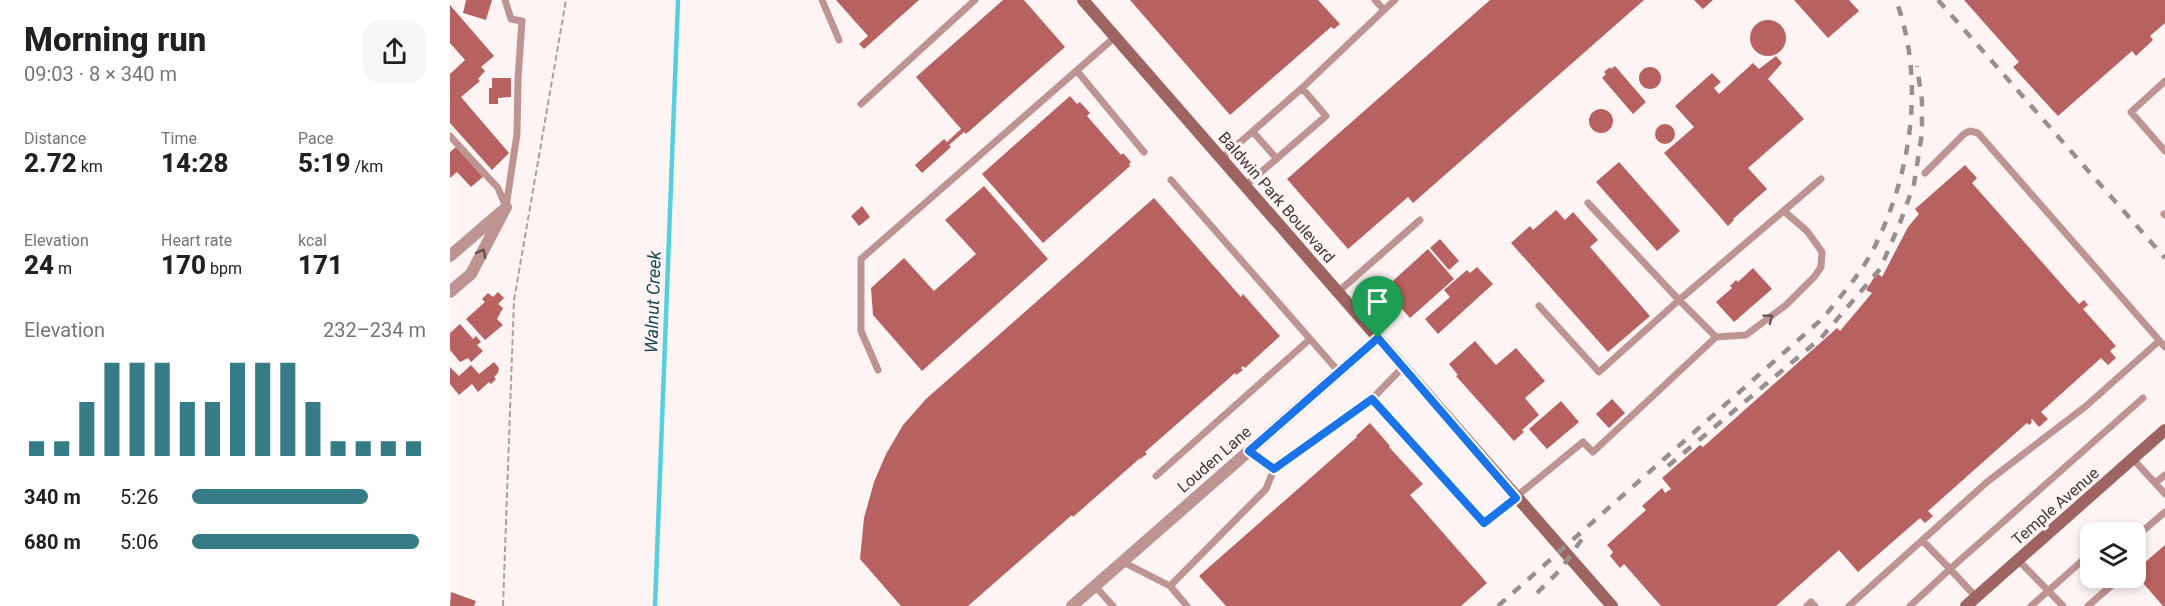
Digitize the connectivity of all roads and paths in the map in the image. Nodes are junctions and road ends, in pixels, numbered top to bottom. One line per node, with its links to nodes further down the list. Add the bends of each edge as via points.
1 (506, 0): 26 (lane, via 511,19 522,21 517,134)
2 (566, 0): 65 (path, via 514,300)
3 (822, 0): 10 (lane)
4 (975, 0): 14 (lane)
5 (1083, 0): 9 (main road, Baldwin Park Boulevard)
6 (1375, 0): 8 (lane)
7 (1395, 0): 8 (lane)
8 (1384, 10): 13 (lane)
9 (1115, 37): 11 (lane); 19 (main road, Baldwin Park Boulevard)
10 (838, 40)
11 (1077, 71): 17 (lane); 40 (lane, via 861,259 861,331)
12 (2165, 81): 18 (lane, via 2131,112)
13 (1302, 88): 15 (lane); 20 (lane, via 1326,116)
14 (861, 104)
15 (1253, 132): 19 (lane); 20 (lane)
16 (450, 136): 26 (lane, via 498,188)
17 (1144, 152)
18 (2165, 152)
19 (1221, 159): 24 (main road, Baldwin Park Boulevard)
20 (1277, 159): 24 (lane)
21 (1925, 173): 37 (lane, via 1964,135 1970,131 1977,133)
22 (1821, 179): 27 (lane)
23 (1171, 180): 36 (lane)
24 (1245, 186): 31 (main road, Baldwin Park Boulevard)
25 (1588, 202): 32 (lane)
26 (506, 207): 29 (street); 30 (street, one-way to 26, via 471,274)
27 (1785, 212): 32 (lane); 34 (lane, one-way to 27, via 1746,335 1786,305 1821,267 1822,252 1807,231)
28 (1420, 220): 31 (lane)
29 (450, 256)
30 (450, 292)
31 (1338, 292): 35 (main road, Baldwin Park Boulevard)
32 (1679, 300): 33 (lane, via 1599,372); 34 (lane)
33 (1539, 306)
34 (1716, 337): 52 (lane, via 1593,452 1583,442)
35 (1378, 338): 39 (main road, Baldwin Park Boulevard); 41 (street, Louden Lane)
36 (1310, 339): 41 (lane); 49 (lane)
37 (2160, 341): 38 (lane); 55 (lane, via 2086,406 1987,482)
38 (2165, 347)
39 (1403, 367): 42 (lane); 52 (main road, Baldwin Park Boulevard)
40 (878, 370)
41 (1339, 372): 45 (street, Louden Lane)
42 (1372, 399): 47 (lane); 52 (lane, via 1484,523)
43 (2143, 399): 59 (lane)
44 (2165, 430): 46 (main road, Temple Avenue)
45 (1249, 451): 47 (lane); 57 (street, Louden Lane)
46 (2133, 459): 50 (lane); 56 (main road, Temple Avenue)
47 (1274, 469): 61 (lane, via 1266,489)
48 (2165, 475): 50 (lane)
49 (1156, 476)
50 (2155, 483): 51 (lane)
51 (2165, 494)
52 (1516, 498): 69 (main road, Baldwin Park Boulevard)
53 (2165, 512): 54 (lane)
54 (2146, 528)
55 (1923, 541): 59 (lane); 72 (lane)
56 (2018, 560): 63 (lane); 64 (main road, Temple Avenue)
57 (1123, 562): 60 (street, Louden Lane); 61 (lane)
58 (2080, 563): 63 (lane)
59 (1950, 569): 64 (lane); 73 (lane)
60 (1095, 586): 66 (street, Louden Lane); 67 (lane)
61 (1170, 586): 68 (lane)
62 (2109, 588): 77 (lane)
63 (2048, 591): 75 (lane); 76 (lane)
64 (1976, 597): 74 (main road, Temple Avenue)
65 (503, 606)
66 (1072, 606)
67 (1113, 606)
68 (1187, 606)
69 (1612, 606)
70 (1807, 606): 71 (lane, via 1811,602)
71 (1815, 606)
72 (1849, 606)
73 (1910, 606)
74 (1966, 606)
75 (2031, 606)
76 (2062, 606)
77 (2088, 606)

